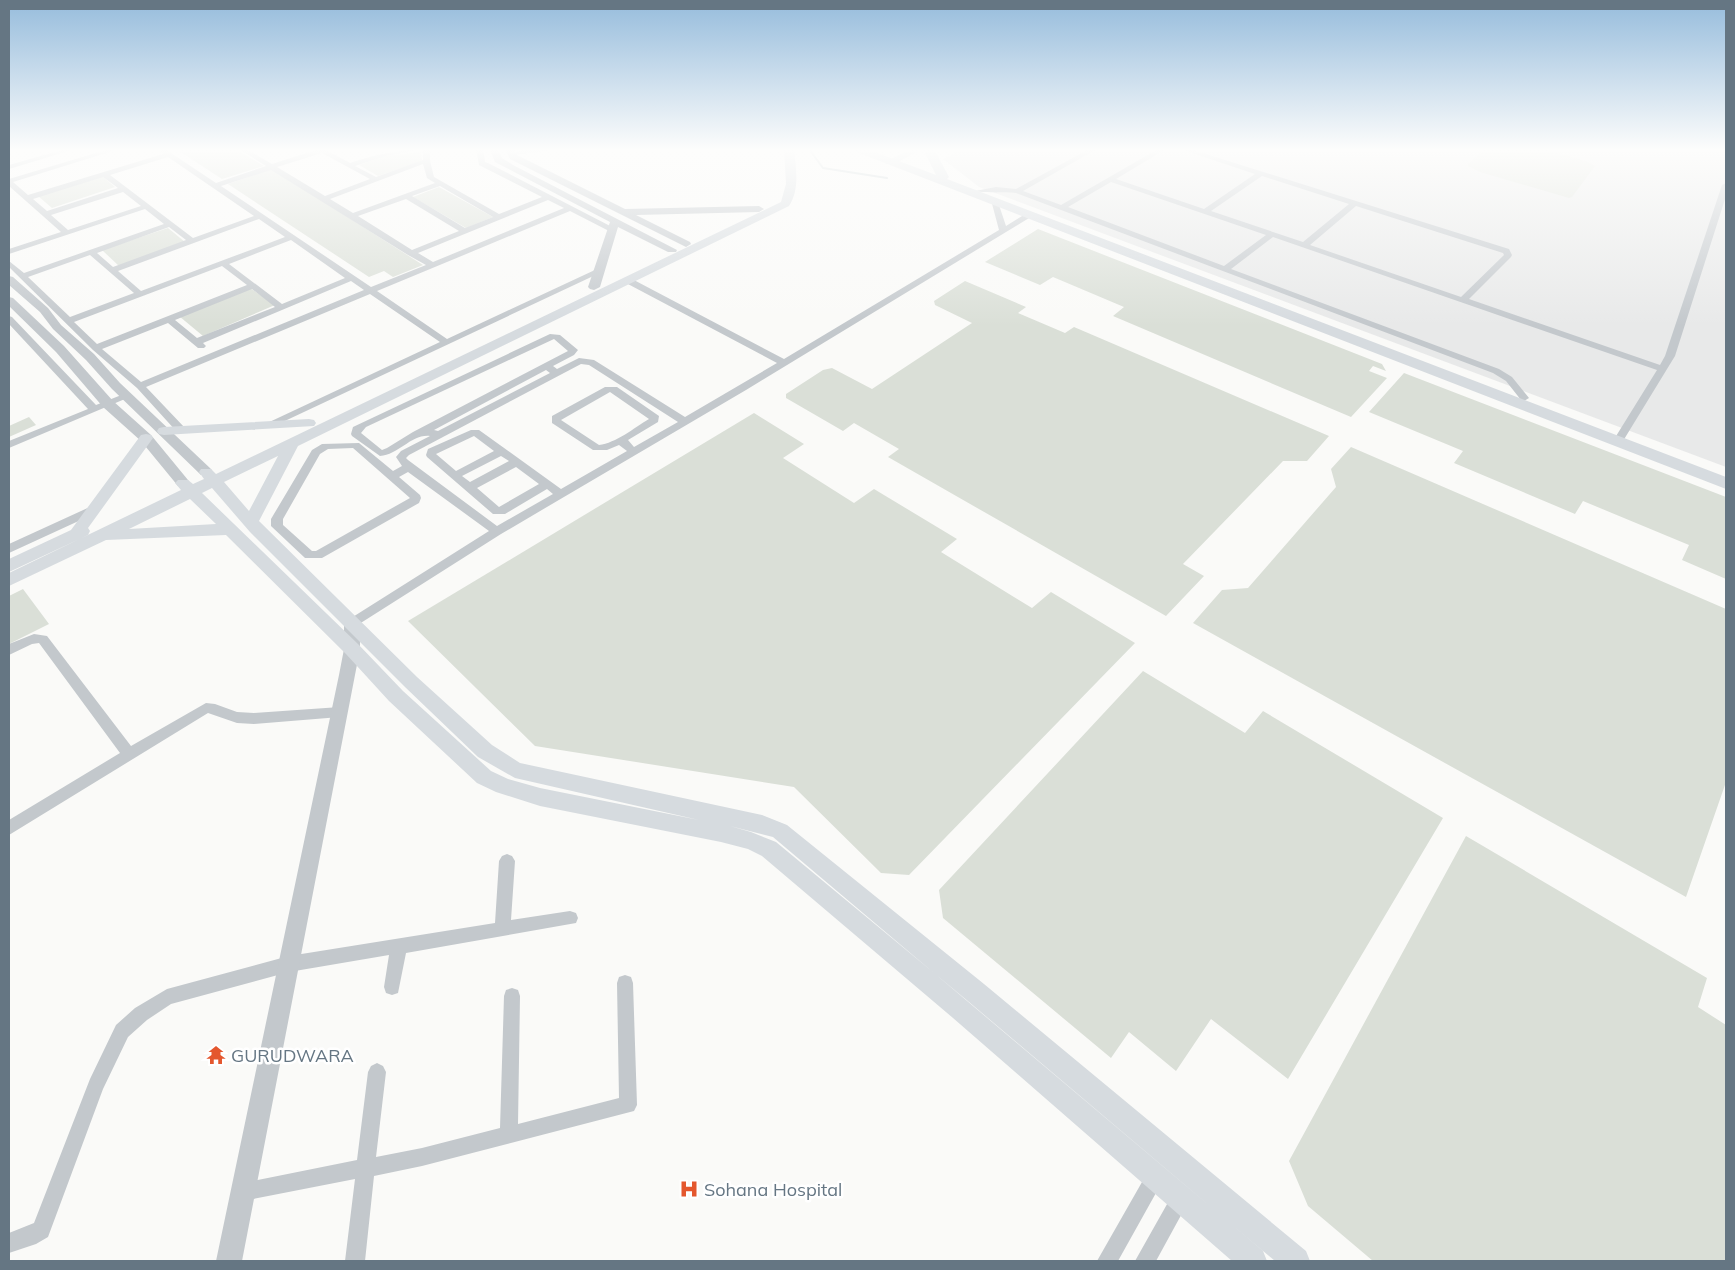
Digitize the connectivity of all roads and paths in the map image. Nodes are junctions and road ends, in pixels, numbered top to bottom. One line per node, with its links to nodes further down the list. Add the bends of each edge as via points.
1 (39, 208): 27 (street)
2 (64, 208): 27 (street)
3 (140, 208): 36 (street)
4 (150, 208): 32 (street)
5 (250, 208): 29 (street)
6 (339, 208): 30 (street)
7 (373, 208): 30 (street)
8 (427, 208): 34 (street)
9 (483, 208): 31 (street)
10 (520, 208): 31 (street)
11 (570, 208): 33 (street); 48 (street)
12 (584, 208): 33 (street)
13 (617, 208): 25 (street)
14 (776, 208): 55 (main road)
15 (996, 208): 35 (street)
16 (1014, 208): 28 (main road)
17 (1019, 208): 28 (main road)
18 (1061, 208): 51 (street)
19 (1193, 208): 26 (street)
20 (1209, 208): 26 (street)
21 (1349, 208): 41 (street)
22 (1371, 208): 60 (street, via 1508,253)
23 (1720, 208): 72 (street, via 1670,356)
24 (759, 209): 25 (street); 40 (main road)
25 (625, 212): 40 (street)
26 (1204, 212): 37 (street)
27 (46, 214): 36 (street)
28 (1032, 214): 35 (street); 76 (main road); 87 (main road)
29 (261, 216): 38 (street); 39 (street)
30 (352, 216): 45 (street)
31 (499, 217): 34 (street)
32 (171, 224): 39 (street); 44 (street)
33 (614, 225): 42 (street); 50 (street)
34 (465, 230): 45 (street)
35 (1003, 232): 71 (street)
36 (67, 233): 43 (street)
37 (1271, 235): 41 (street); 51 (street)
38 (292, 237): 47 (street); 53 (street)
39 (192, 241): 49 (street)
40 (686, 244): 42 (main road)
41 (1303, 246): 60 (street)
42 (672, 250): 57 (main road)
43 (9, 252)
44 (91, 252): 49 (street); 52 (street)
45 (412, 253): 48 (street)
46 (9, 263): 52 (street)
47 (222, 263): 56 (street); 59 (street)
48 (432, 265): 58 (street)
49 (112, 270): 59 (street)
50 (600, 270): 57 (street); 68 (street)
51 (1224, 270): 76 (street, via 1496,371 1509,379)
52 (22, 276): 66 (street)
53 (352, 278): 58 (street); 63 (street)
54 (9, 279): 61 (street)
55 (629, 281): 71 (street); 89 (main road)
56 (253, 286): 63 (street); 65 (street)
57 (594, 287): 80 (main road)
58 (370, 291): 68 (street); 70 (street)
59 (140, 294): 66 (street)
60 (1463, 300): 72 (street)
61 (35, 302): 62 (street); 75 (street)
62 (12, 306): 77 (street, via 60,349)
63 (281, 307): 67 (street)
64 (9, 319): 78 (street)
65 (169, 319): 67 (street); 69 (street)
66 (68, 321): 69 (street)
67 (196, 342): 70 (street)
68 (446, 342): 81 (street)
69 (96, 348): 74 (street)
70 (213, 356): 74 (street)
71 (784, 363): 79 (street)
72 (1662, 369): 87 (street)
73 (552, 370): 79 (street, via 579,361 591,362); 83 (street); 83 (street, via 573,350 557,337 546,337 371,421 357,429 356,434 383,453); 85 (street)
74 (140, 386): 82 (street)
75 (127, 396): 77 (street); 84 (street)
76 (1524, 398): 87 (main road)
77 (108, 404): 78 (street); 86 (street)
78 (94, 409): 90 (street)
79 (685, 422): 92 (street)
80 (309, 423): 81 (main road); 98 (main road)
81 (268, 426): 82 (main road)
82 (181, 430): 84 (main road)
83 (424, 431): 85 (street)
84 (164, 432): 98 (street)
85 (438, 435): 94 (street, via 401,457)
86 (146, 438): 101 (street); 104 (main road)
87 (1620, 438): 96 (main road); 99 (main road)
88 (623, 439): 88 (street, via 654,420 654,416 614,388 556,418 597,448); 92 (street)
89 (292, 443): 98 (main road); 105 (main road)
90 (9, 444)
91 (502, 451): 93 (street); 95 (street); 95 (street, via 475,432 432,451 431,455)
92 (634, 452): 103 (street)
93 (516, 462): 100 (street); 102 (street)
94 (410, 467): 97 (street); 107 (street)
95 (456, 475): 102 (street)
96 (1726, 475)
97 (392, 476): 97 (street, via 415,500 318,555 309,555 277,526 277,519 316,452 322,448 355,445)
98 (210, 477): 101 (main road); 105 (main road)
99 (1726, 483)
100 (547, 484): 102 (street, via 501,511); 103 (street)
101 (187, 487): 106 (main road); 108 (main road); 109 (main road)
102 (470, 487)
103 (561, 494): 107 (street)
104 (92, 510): 108 (main road); 110 (street)
105 (250, 522): 113 (main road)
106 (230, 529): 109 (main road); 114 (main road)
107 (497, 531): 113 (street)
108 (77, 533): 111 (main road)
109 (101, 535): 112 (main road)
110 (9, 549)
111 (9, 566)
112 (9, 580)
113 (352, 623): 114 (street); 129 (main road, via 485,750 515,770 762,824 780,831)
114 (352, 649): 116 (street); 132 (main road, via 396,696 469,764 503,786 540,797 721,833 769,849)
115 (9, 650): 117 (street, via 35,638 43,639)
116 (340, 712): 117 (street, via 253,719 227,716 206,708); 123 (street)
117 (129, 754): 118 (street)
118 (9, 828)
119 (507, 861): 121 (street)
120 (570, 918): 121 (street)
121 (502, 929): 122 (street)
122 (399, 946): 123 (street); 125 (street)
123 (289, 964): 133 (street); 135 (street, via 167,997 122,1031 96,1085 41,1230)
124 (624, 983): 128 (street, via 628,1106)
125 (392, 987)
126 (512, 996): 128 (street)
127 (377, 1072): 130 (street)
128 (508, 1134): 130 (street, via 422,1157)
129 (1168, 1154): 131 (main road); 132 (street)
130 (367, 1167): 133 (street); 137 (street)
131 (1194, 1176): 134 (street); 141 (main road)
132 (1155, 1178): 134 (main road); 138 (street)
133 (243, 1192): 136 (street)
134 (1180, 1199): 139 (street); 140 (main road)
135 (9, 1243)
136 (229, 1261)
137 (355, 1261)
138 (1107, 1261)
139 (1145, 1261)
140 (1252, 1261)
141 (1296, 1261)

